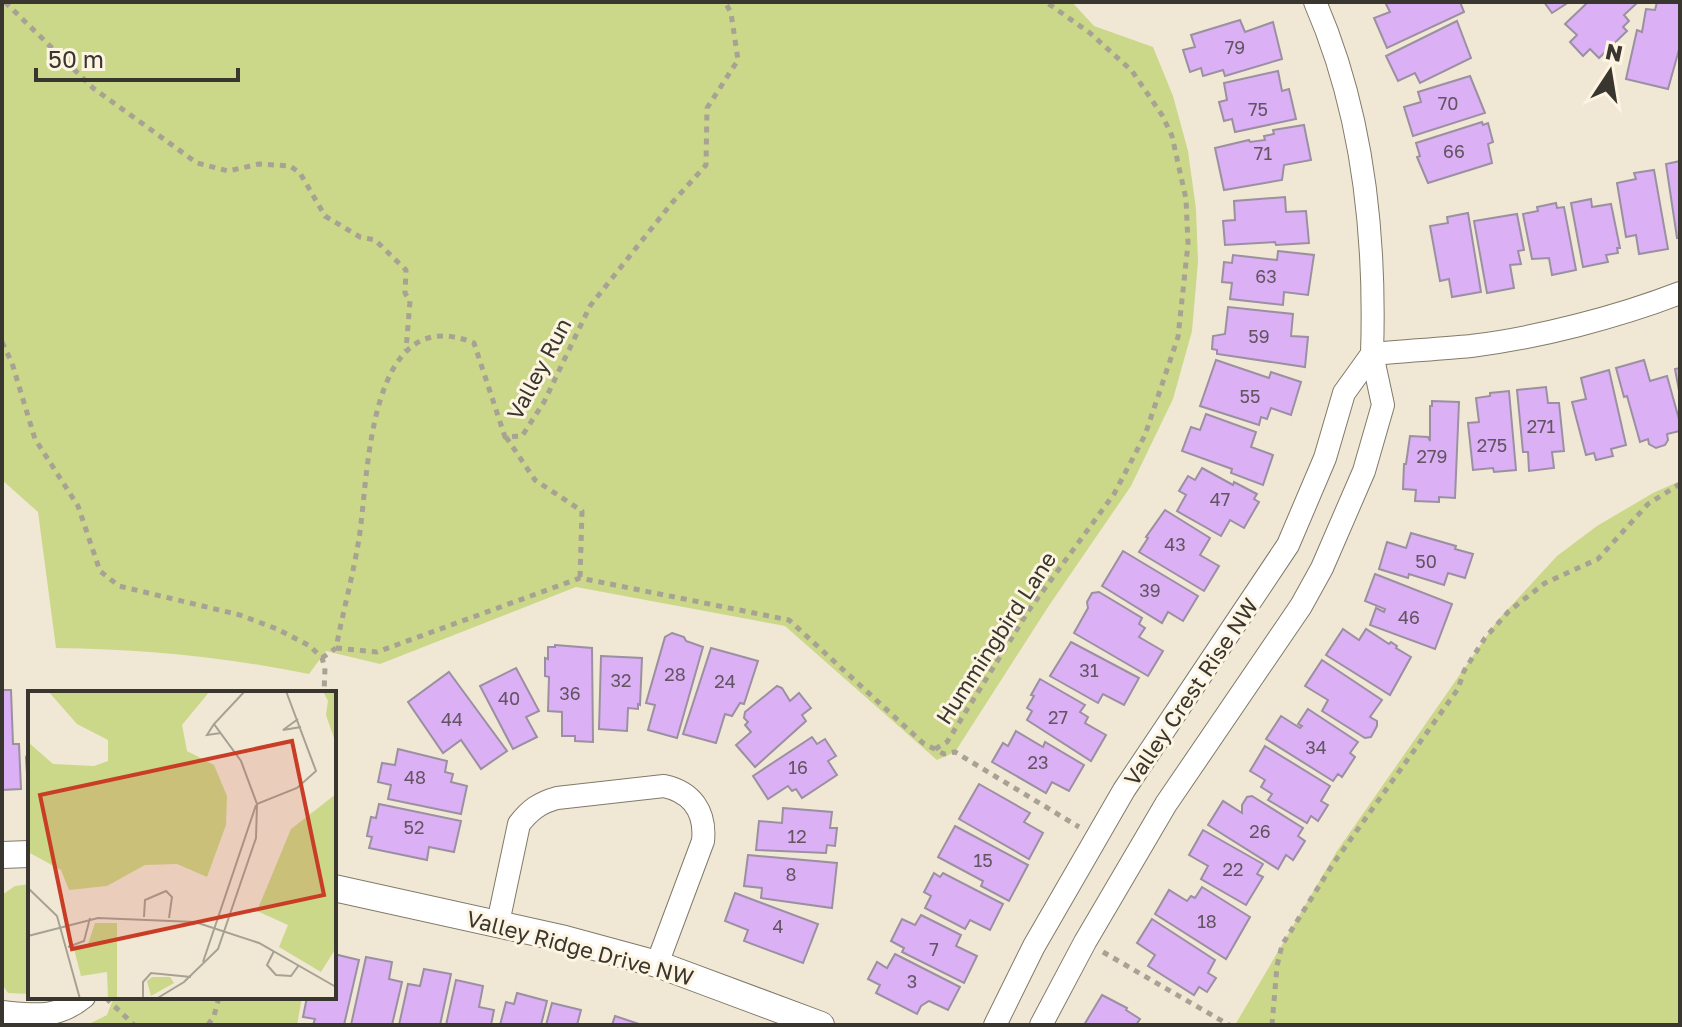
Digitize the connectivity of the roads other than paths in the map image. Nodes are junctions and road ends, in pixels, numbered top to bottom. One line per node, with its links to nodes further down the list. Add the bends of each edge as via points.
1 (1315, 2): 3 (street, Valley Crest Rise NW, via 1335,56 1360,157 1372,245)
2 (1680, 293): 3 (street, via 1526,336)
3 (1372, 354): 12 (street, Valley Crest Rise NW, via 1344,393 1325,458 1288,545 1124,790); 13 (street, Valley Crest Rise NW, via 1383,405 1364,471 1322,568 1166,804)
4 (28, 854): 5 (street)
5 (2, 855)
6 (336, 888): 7 (street, Valley Ridge Drive NW)
7 (498, 923): 8 (street, Valley Ridge Drive NW); 8 (street, via 519,824 529,812 557,798 674,788 699,809 703,841)
8 (657, 964): 11 (street, Valley Ridge Drive NW)
9 (81, 999): 10 (street, via 55,1013)
10 (2, 1012)
11 (821, 1025)
12 (995, 1025)
13 (1041, 1025)

